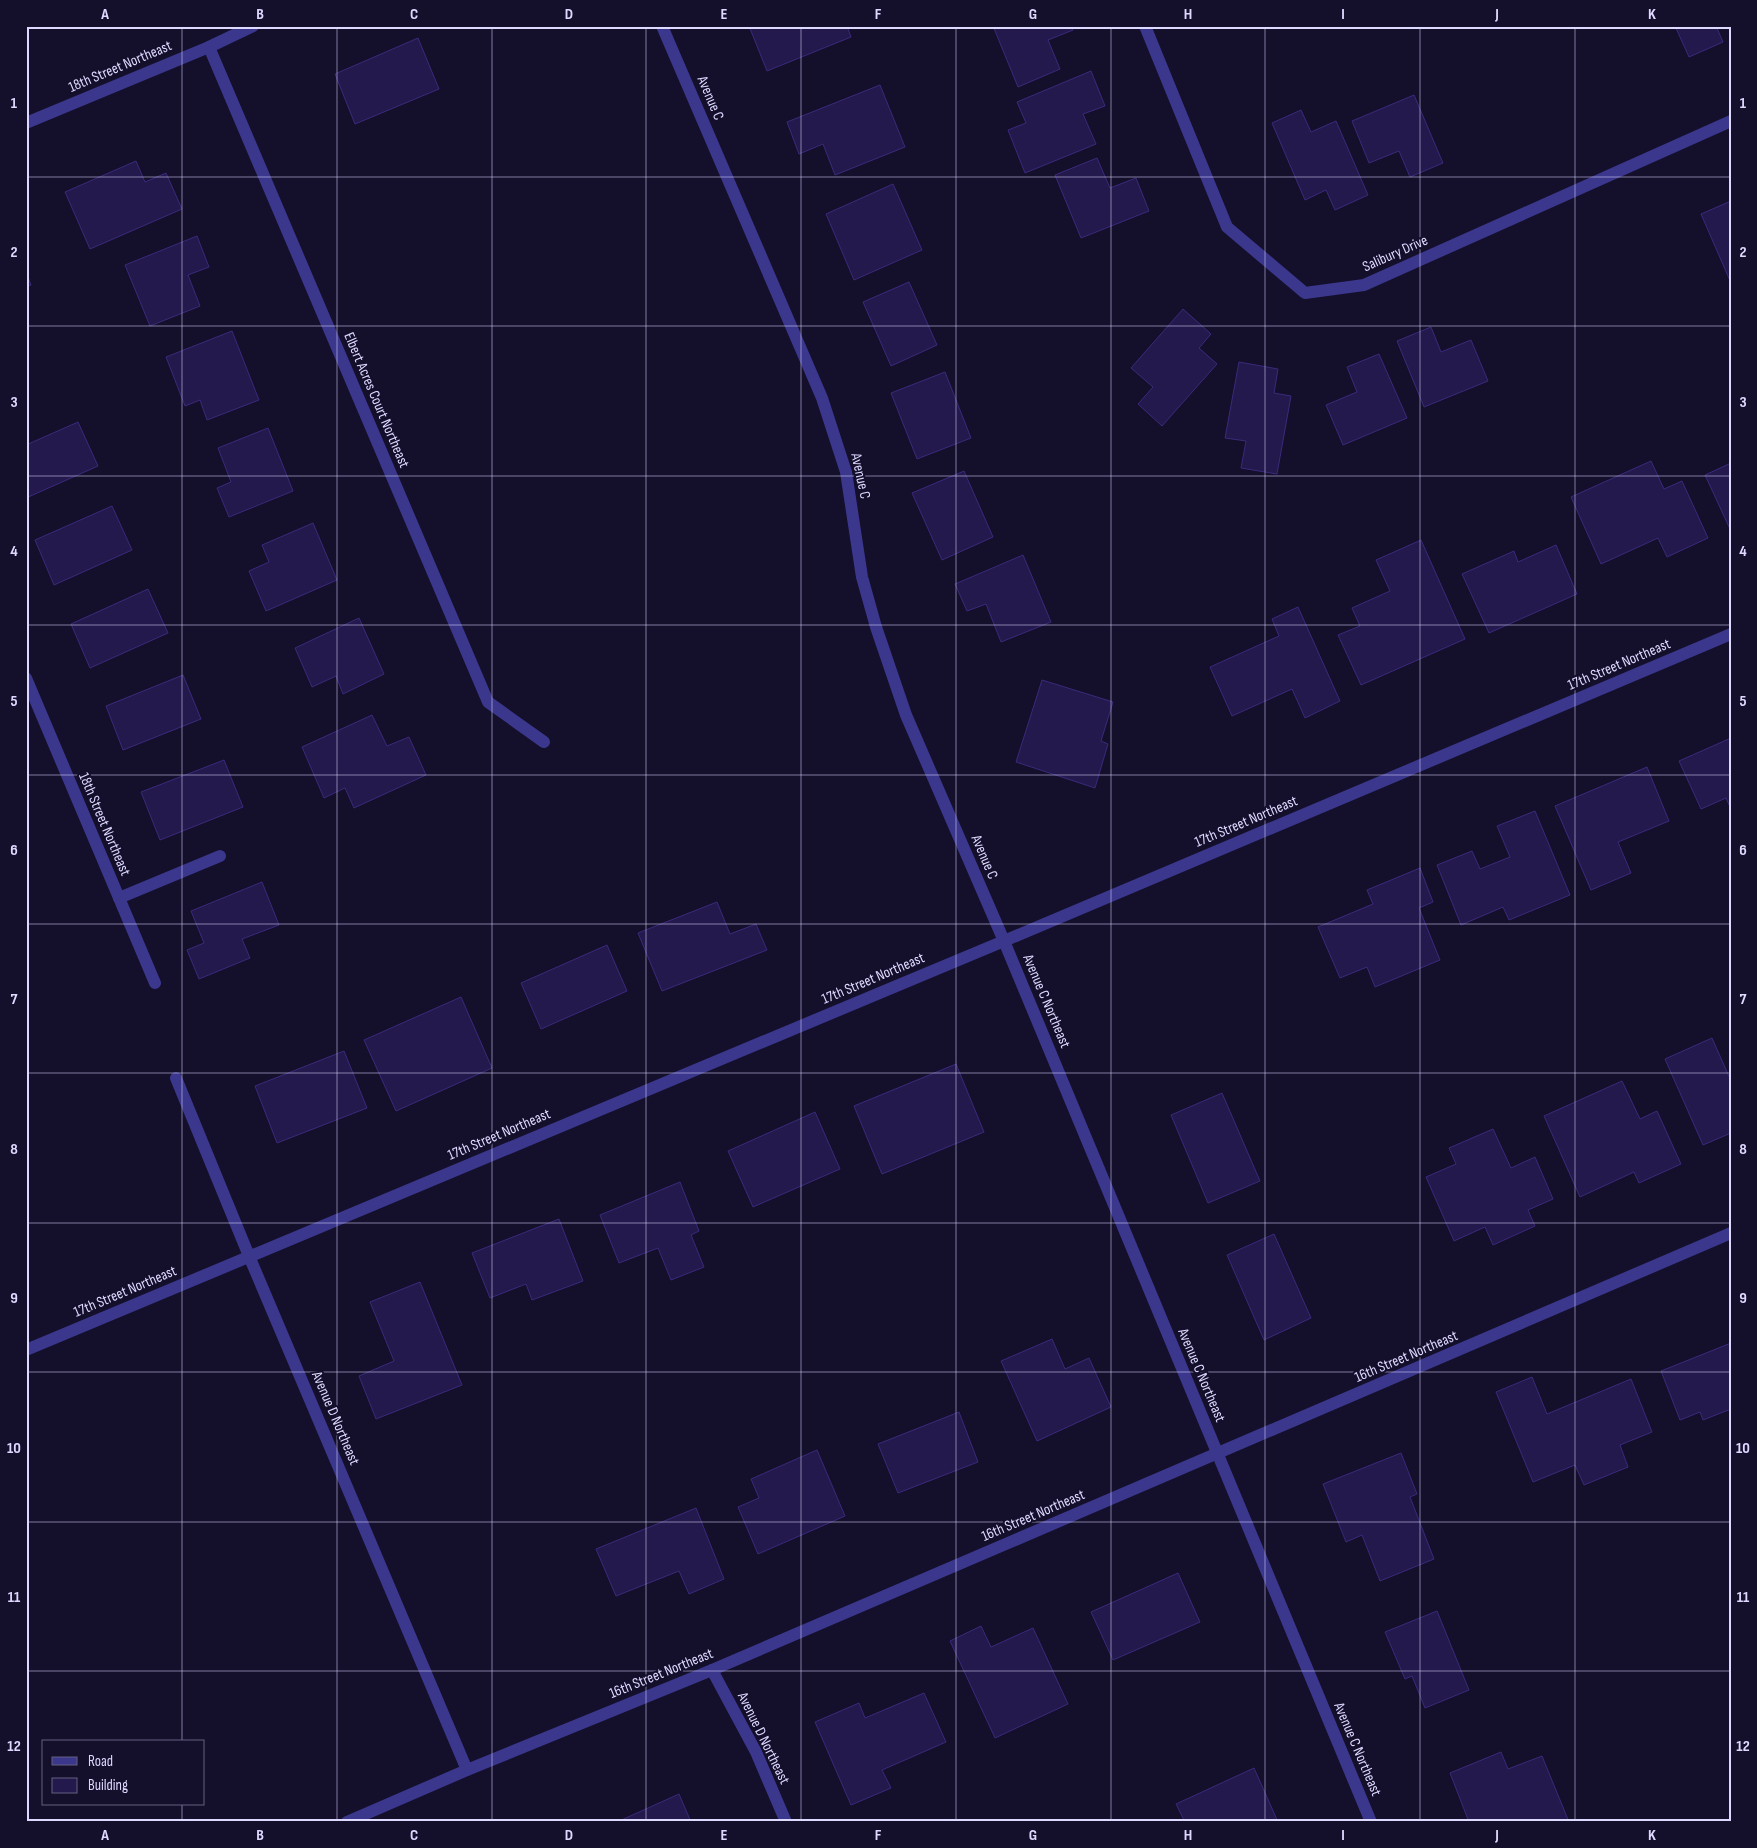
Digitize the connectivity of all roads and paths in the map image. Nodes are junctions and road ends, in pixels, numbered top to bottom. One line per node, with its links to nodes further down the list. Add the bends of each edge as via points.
1 (253, 26): 4 (street, 18th Street Northeast)
2 (662, 26): 12 (street, Avenue C, via 822,398 846,472 862,577 876,627 906,715)
3 (1145, 26): 5 (street, Salibury Drive, via 1227,227 1305,293 1364,285)
4 (210, 46): 6 (street, 18th Street Northeast); 9 (street, Elbert Acres Court Northeast, via 488,702)
5 (1731, 121)
6 (26, 123)
7 (1731, 634): 12 (street, 17th Street Northeast)
8 (26, 678): 11 (street, 18th Street Northeast)
9 (544, 742)
10 (220, 856): 11 (street)
11 (119, 898): 13 (street, 18th Street Northeast)
12 (1004, 941): 16 (street, 17th Street Northeast); 18 (street, Avenue C Northeast)
13 (155, 983)
14 (176, 1078): 16 (street, Avenue D Northeast)
15 (1731, 1233): 18 (street, 16th Street Northeast)
16 (249, 1256): 17 (street, 17th Street Northeast); 20 (street, Avenue D Northeast)
17 (26, 1350)
18 (1218, 1454): 19 (street, 16th Street Northeast); 23 (street, Avenue C Northeast)
19 (712, 1670): 20 (street, 16th Street Northeast); 22 (street, Avenue D Northeast, via 756,1752)
20 (467, 1770): 21 (street, 16th Street Northeast)
21 (347, 1822)
22 (786, 1822)
23 (1371, 1822)

